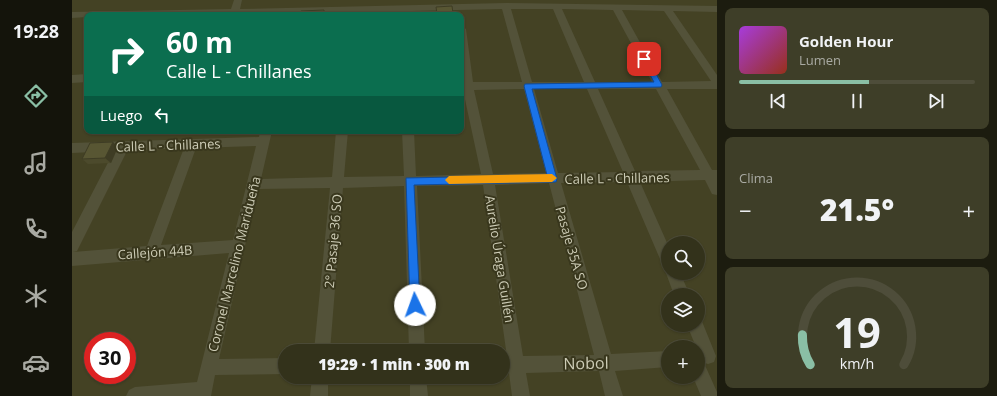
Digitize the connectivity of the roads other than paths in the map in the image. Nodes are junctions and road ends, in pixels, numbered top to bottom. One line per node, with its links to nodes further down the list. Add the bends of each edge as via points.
1 (238, 0): 9 (street)
2 (500, 4): 3 (street); 8 (street); 19 (street, Pasaje 35A SO)
3 (556, 6): 4 (street); 20 (street)
4 (616, 7): 6 (street); 17 (street)
5 (406, 8): 8 (street); 10 (street)
6 (667, 8): 7 (street); 16 (street)
7 (716, 10)
8 (459, 11)
9 (235, 12)
10 (351, 12)
11 (72, 15): 12 (street)
12 (84, 15)
13 (464, 72): 18 (street, Aurelio Úraga Guillén)
14 (84, 78): 15 (street)
15 (72, 79)
16 (717, 84): 17 (street)
17 (659, 85): 20 (street); 27 (street)
18 (465, 86): 19 (street); 29 (street, Aurelio Úraga Guillén)
19 (528, 86): 20 (street); 30 (street, Pasaje 35A SO)
20 (592, 86): 28 (street)
21 (342, 134): 32 (street, 2° Pasaje 36 SO)
22 (408, 134): 31 (street)
23 (265, 136): 24 (street, Calle L - Chillanes); 33 (street, Coronel Marcelino Maridueña)
24 (192, 144): 25 (street, Calle L - Chillanes); 38 (street)
25 (124, 146): 26 (street, Calle L - Chillanes); 36 (street)
26 (72, 148)
27 (713, 175): 28 (street, Calle L - Chillanes); 34 (street)
28 (633, 178): 30 (street, Calle L - Chillanes); 35 (street)
29 (488, 179): 30 (street, Calle L - Chillanes); 31 (street, Calle L - Chillanes); 42 (street, Aurelio Úraga Guillén)
30 (553, 179): 45 (street, Pasaje 35A SO)
31 (410, 181): 32 (street, Calle L - Chillanes); 41 (street)
32 (338, 182): 33 (street, Calle L - Chillanes); 40 (street, 2° Pasaje 36 SO)
33 (254, 184): 37 (street, Coronel Marcelino Maridueña)
34 (717, 190)
35 (661, 244)
36 (72, 246)
37 (239, 246): 38 (street, Callejón 44B); 48 (street, Coronel Marcelino Maridueña)
38 (152, 252): 39 (street, Callejón 44B)
39 (72, 259)
40 (323, 344)
41 (417, 344)
42 (508, 344)
43 (661, 359): 45 (street, Nobol)
44 (705, 360): 57 (street)
45 (604, 363): 46 (street, Nobol); 56 (street, Pasaje 35A SO)
46 (510, 365): 55 (street, Aurelio Úraga Guillén)
47 (278, 366): 48 (street)
48 (210, 368): 51 (street, Coronel Marcelino Maridueña)
49 (320, 384): 53 (street)
50 (418, 384): 54 (street)
51 (203, 393): 52 (street)
52 (134, 396)
53 (319, 396)
54 (419, 396)
55 (521, 396)
56 (614, 396)
57 (710, 396)

